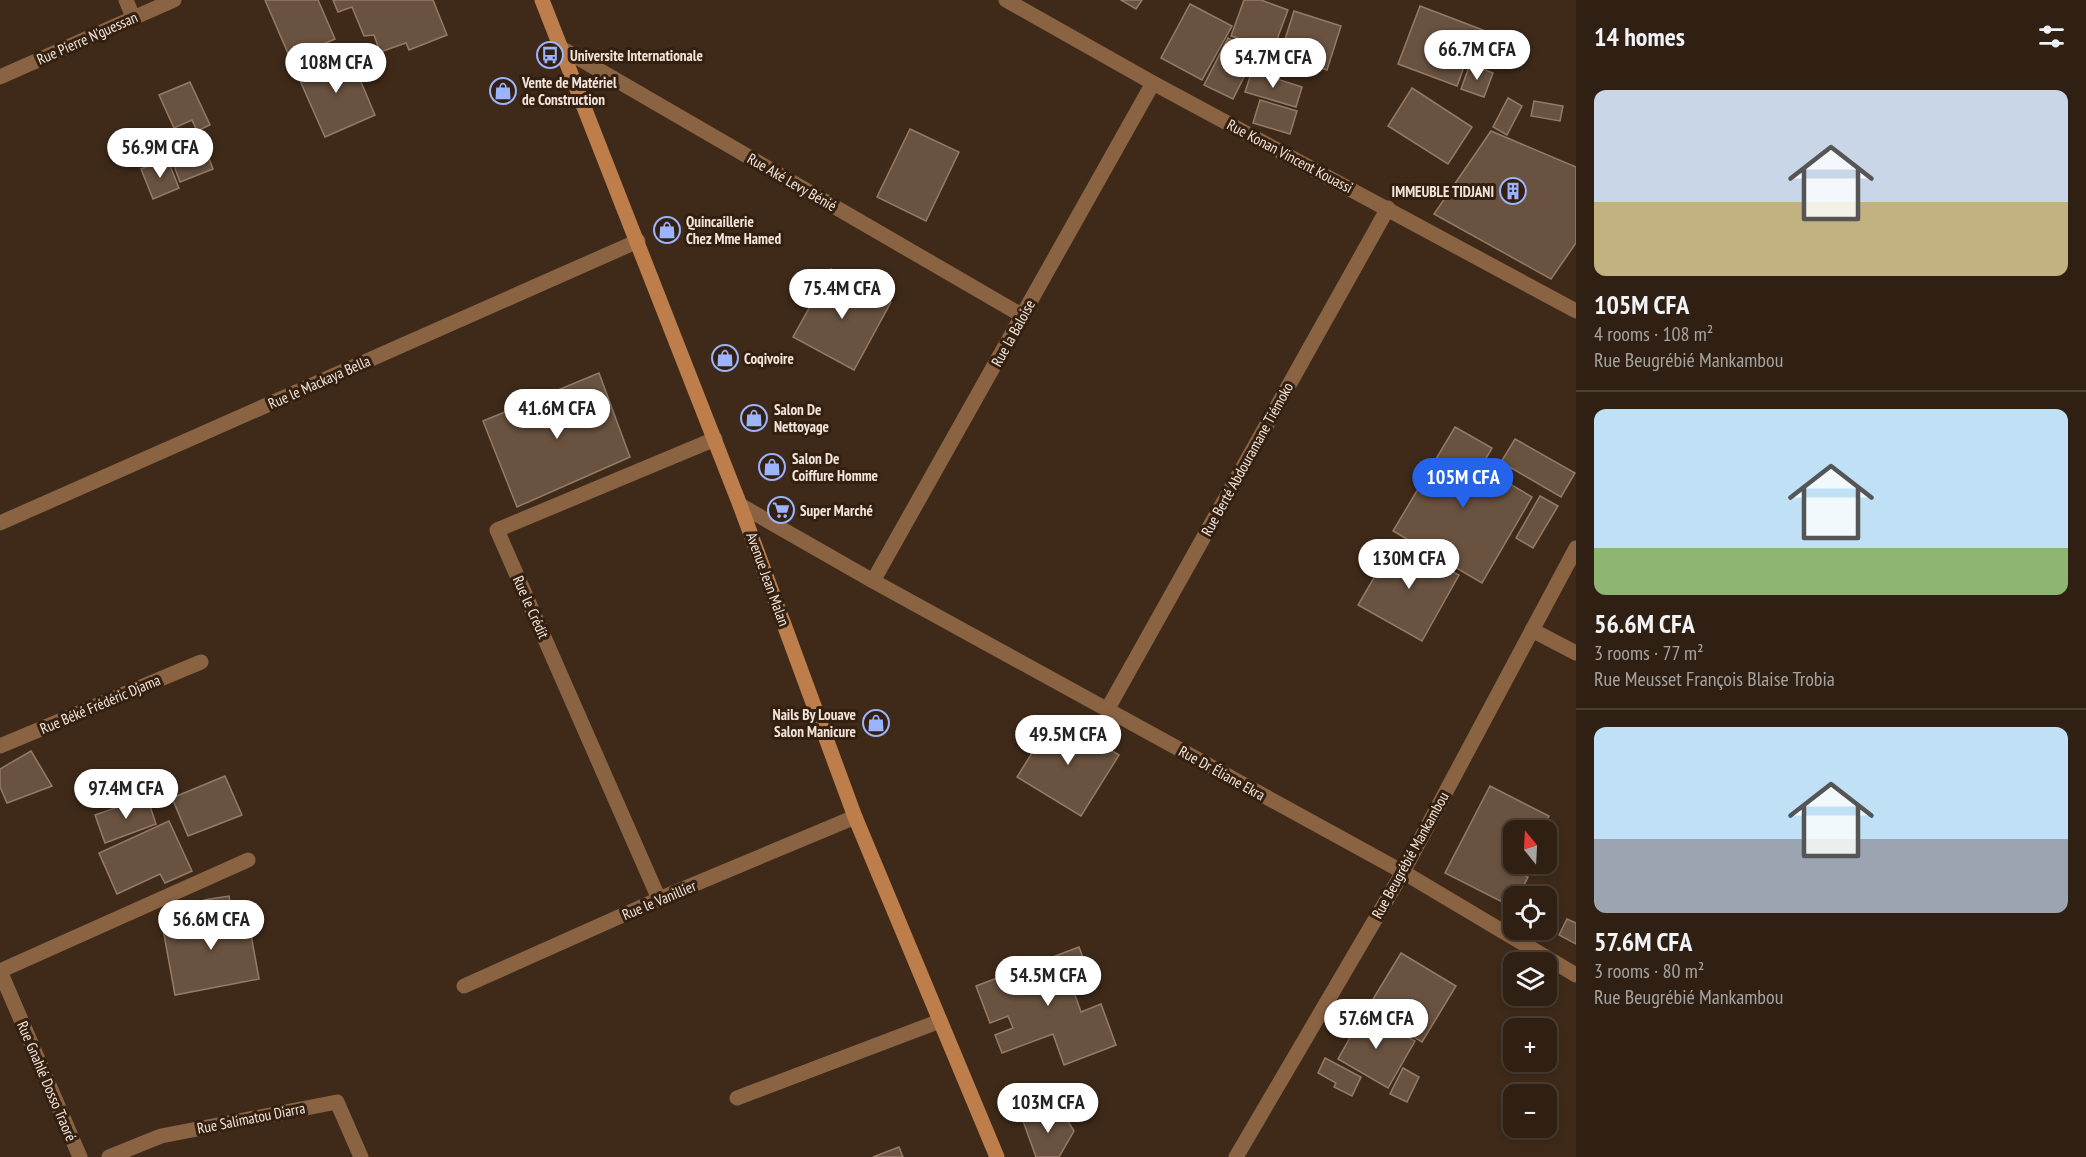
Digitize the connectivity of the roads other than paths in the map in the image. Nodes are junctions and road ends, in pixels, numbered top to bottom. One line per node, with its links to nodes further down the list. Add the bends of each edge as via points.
1 (126, 0): 5 (street)
2 (174, 0): 5 (street, Rue Pierre N'guessan)
3 (542, 0): 6 (main road, Avenue Jean Malan)
4 (1006, 0): 8 (street, Rue Konan Vincent Kouassi)
5 (133, 17): 7 (street, Rue Pierre N'guessan)
6 (561, 48): 10 (main road, Avenue Jean Malan); 12 (street, Rue Aké Levy Bénié)
7 (0, 77)
8 (1153, 83): 9 (street, Rue Konan Vincent Kouassi); 12 (street, Rue la Baloise)
9 (1388, 208): 11 (street, Rue Konan Vincent Kouassi); 21 (street, Rue Berté Abdouramane Tiémoko)
10 (638, 241): 13 (main road, Avenue Jean Malan); 15 (street, Rue le Mackaya Bella)
11 (1576, 311)
12 (1023, 316): 17 (street, Rue la Baloise)
13 (715, 439): 14 (main road, Avenue Jean Malan); 26 (street, Rue le Crédit, via 497,530)
14 (740, 505): 17 (street, Rue Dr Éliane Ekra); 23 (main road, Avenue Jean Malan)
15 (0, 523)
16 (1576, 548): 18 (street, Rue Beugrébié Mankambou)
17 (873, 581): 21 (street, Rue Dr Éliane Ekra)
18 (1532, 630): 19 (street); 25 (street, Rue Beugrébié Mankambou)
19 (1576, 653)
20 (201, 662): 22 (street, Rue Béké Frédéric Djama)
21 (1107, 710): 25 (street, Rue Dr Éliane Ekra)
22 (0, 746)
23 (855, 817): 26 (street, Rue le Vanillier); 30 (main road, Avenue Jean Malan)
24 (248, 860): 27 (street)
25 (1403, 872): 28 (street, Rue Dr Éliane Ekra); 36 (street, Rue Beugrébié Mankambou)
26 (659, 899): 29 (street, Rue le Vanillier)
27 (0, 971): 32 (street, Rue Gnahlé Dosso Traoré)
28 (1576, 975)
29 (464, 986)
30 (940, 1021): 31 (street); 35 (main road, Avenue Jean Malan)
31 (737, 1098)
32 (80, 1157)
33 (109, 1157): 34 (street, Rue Salimatou Diarra, via 161,1136 338,1102)
34 (361, 1157)
35 (997, 1157)
36 (1236, 1157)

